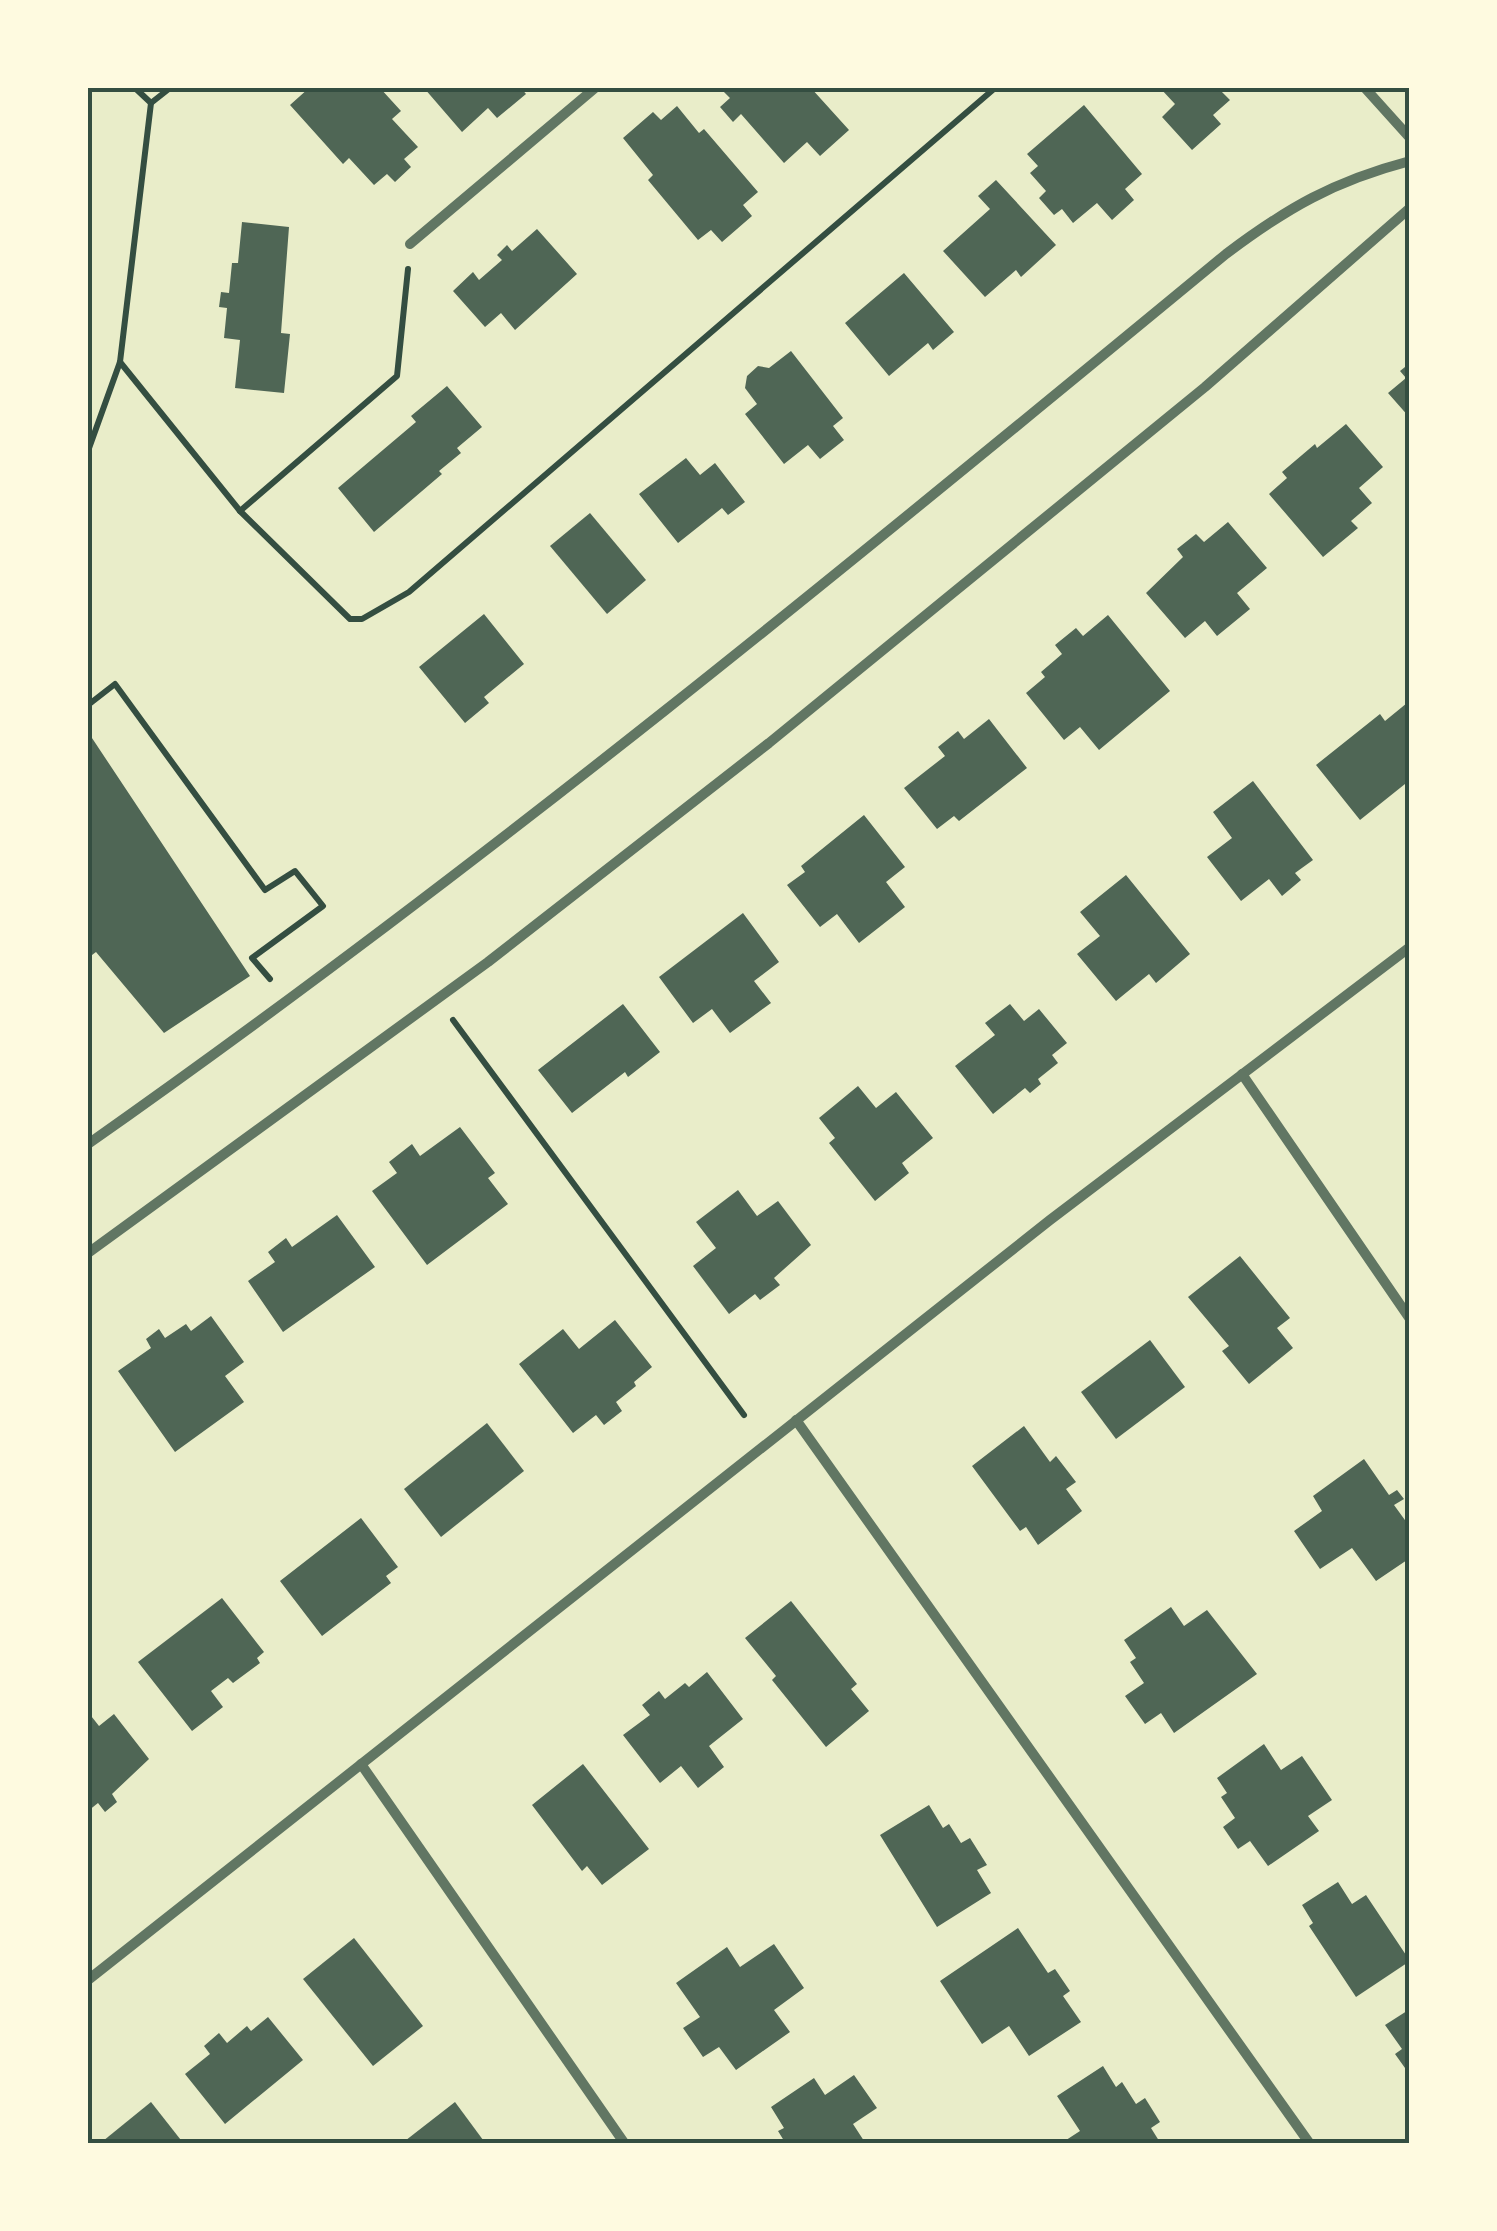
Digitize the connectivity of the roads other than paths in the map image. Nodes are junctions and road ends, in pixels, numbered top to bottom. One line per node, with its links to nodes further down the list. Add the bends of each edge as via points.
1 (594, 88): 6 (street)
2 (1365, 88): 3 (street)
3 (1410, 138)
4 (1410, 161): 9 (street, via 1324,190 1262,227 714,674 288,1001)
5 (1410, 208): 10 (street, via 1205,387 769,743 437,999)
6 (410, 244)
7 (1410, 947): 8 (street)
8 (1242, 1074): 11 (street); 12 (street)
9 (88, 1144)
10 (88, 1253)
11 (1410, 1320)
12 (796, 1420): 13 (street); 16 (street)
13 (360, 1764): 14 (street); 15 (street)
14 (88, 1980)
15 (625, 2144)
16 (1310, 2144)

